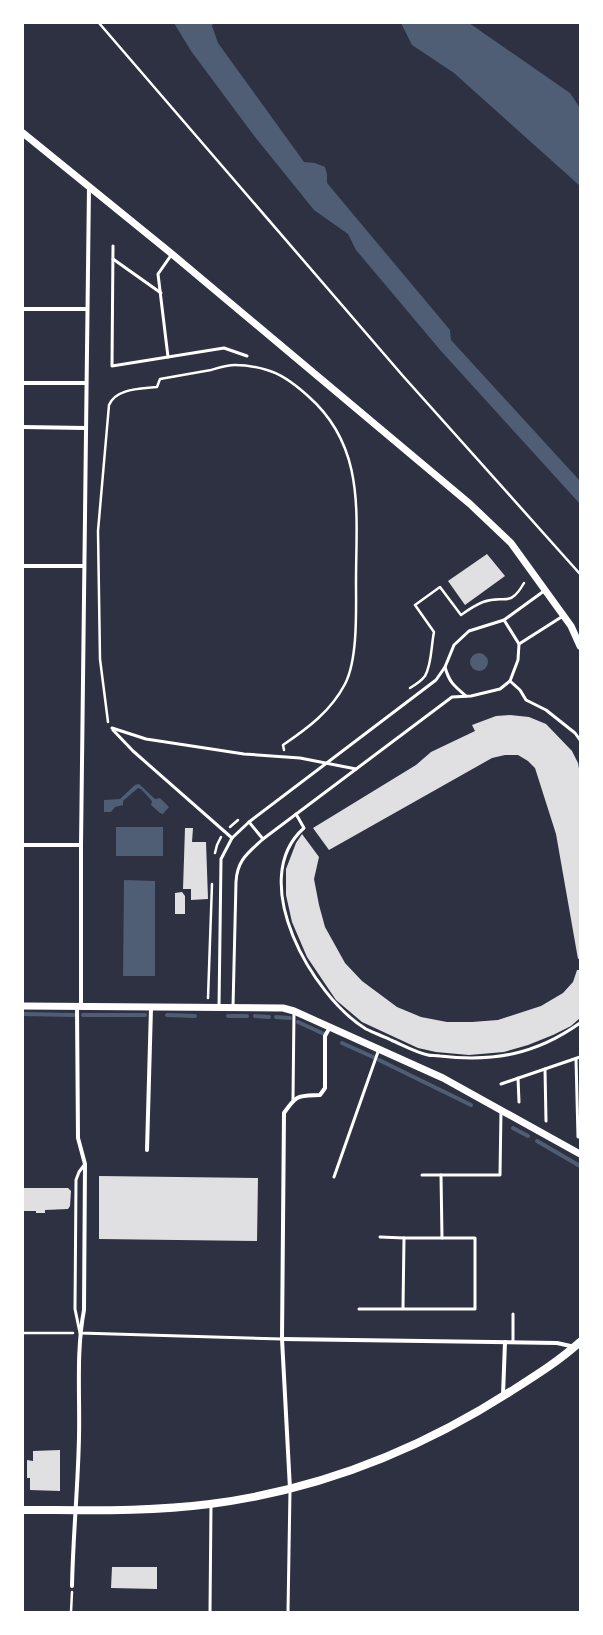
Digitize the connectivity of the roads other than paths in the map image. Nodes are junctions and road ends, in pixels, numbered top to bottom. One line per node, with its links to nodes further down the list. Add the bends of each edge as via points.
1 (23, 133): 2 (street)
2 (88, 186): 4 (street); 8 (street)
3 (113, 246): 5 (lane)
4 (172, 254): 6 (lane, via 158,274); 17 (street, via 470,504 511,544)
5 (113, 259): 6 (lane); 10 (lane, via 112,366)
6 (161, 293): 10 (lane)
7 (23, 309): 8 (street)
8 (86, 309): 12 (street)
9 (247, 356): 10 (lane, via 224,348)
10 (168, 357)
11 (23, 383): 12 (street)
12 (86, 383): 14 (street)
13 (23, 427): 14 (street)
14 (85, 428): 16 (street)
15 (23, 566): 16 (street)
16 (84, 566): 33 (street)
17 (545, 590): 18 (street); 19 (lane)
18 (563, 616): 20 (lane); 21 (street, via 571,626)
19 (504, 620): 20 (lane); 22 (lane, via 469,631 454,645)
20 (519, 644): 23 (lane, via 518,660)
21 (580, 646)
22 (445, 666): 24 (lane, via 448,679); 26 (lane, via 436,680)
23 (510, 681): 24 (lane, via 500,689); 25 (lane, via 526,700 546,710 576,733)
24 (466, 696): 27 (lane, via 452,696)
25 (580, 740)
26 (327, 762): 27 (lane); 29 (lane); 30 (lane, via 244,754 146,739 112,728 133,751)
27 (356, 769): 28 (lane)
28 (296, 814): 31 (lane); 40 (lane, via 304,828 297,834 284,861 281,891 286,915 306,962 334,1002 366,1028 428,1055 487,1059 525,1051 549,1042)
29 (249, 822): 30 (lane); 31 (lane)
30 (232, 838): 36 (lane, via 221,859)
31 (263, 839): 37 (lane, via 246,854 236,874)
32 (23, 845): 33 (street)
33 (81, 845): 35 (street)
34 (23, 1006): 35 (street)
35 (79, 1007): 38 (street); 55 (street, via 78,1138)
36 (219, 1007): 37 (street); 38 (street)
37 (233, 1007): 39 (street, via 283,1008)
38 (151, 1008): 53 (street)
39 (294, 1011): 41 (street); 48 (lane)
40 (580, 1023)
41 (330, 1027): 42 (street); 48 (street, via 325,1036 325,1088 320,1095 299,1096)
42 (379, 1049): 50 (street, via 443,1078); 58 (lane)
43 (580, 1057): 44 (lane)
44 (576, 1058): 45 (lane); 52 (lane)
45 (545, 1069): 46 (lane); 51 (lane)
46 (518, 1078): 47 (lane); 49 (lane)
47 (501, 1084)
48 (293, 1100): 66 (street, via 284,1112)
49 (519, 1102)
50 (501, 1110): 54 (street); 56 (lane, via 500,1175)
51 (546, 1121)
52 (578, 1137)
53 (148, 1150)
54 (580, 1154)
55 (84, 1164): 65 (street, via 84,1310); 65 (lane, via 76,1180 75,1309)
56 (441, 1175): 57 (lane); 61 (lane)
57 (422, 1176)
58 (334, 1178)
59 (380, 1236): 60 (lane)
60 (404, 1238): 61 (lane); 62 (lane)
61 (442, 1238): 62 (lane, via 475,1238 475,1309)
62 (403, 1308): 63 (lane)
63 (359, 1309)
64 (513, 1314): 68 (lane)
65 (80, 1333): 66 (lane); 74 (street)
66 (282, 1339): 67 (street); 71 (street)
67 (505, 1342): 68 (street); 70 (street)
68 (513, 1342): 69 (street)
69 (577, 1345): 70 (main road)
70 (503, 1396): 71 (main road, via 418,1444 347,1472)
71 (290, 1490): 72 (main road); 77 (lane)
72 (211, 1504): 74 (main road, via 156,1510); 76 (lane)
73 (23, 1510): 74 (main road)
74 (76, 1510): 75 (street)
75 (72, 1586)
76 (210, 1612)
77 (288, 1612)

